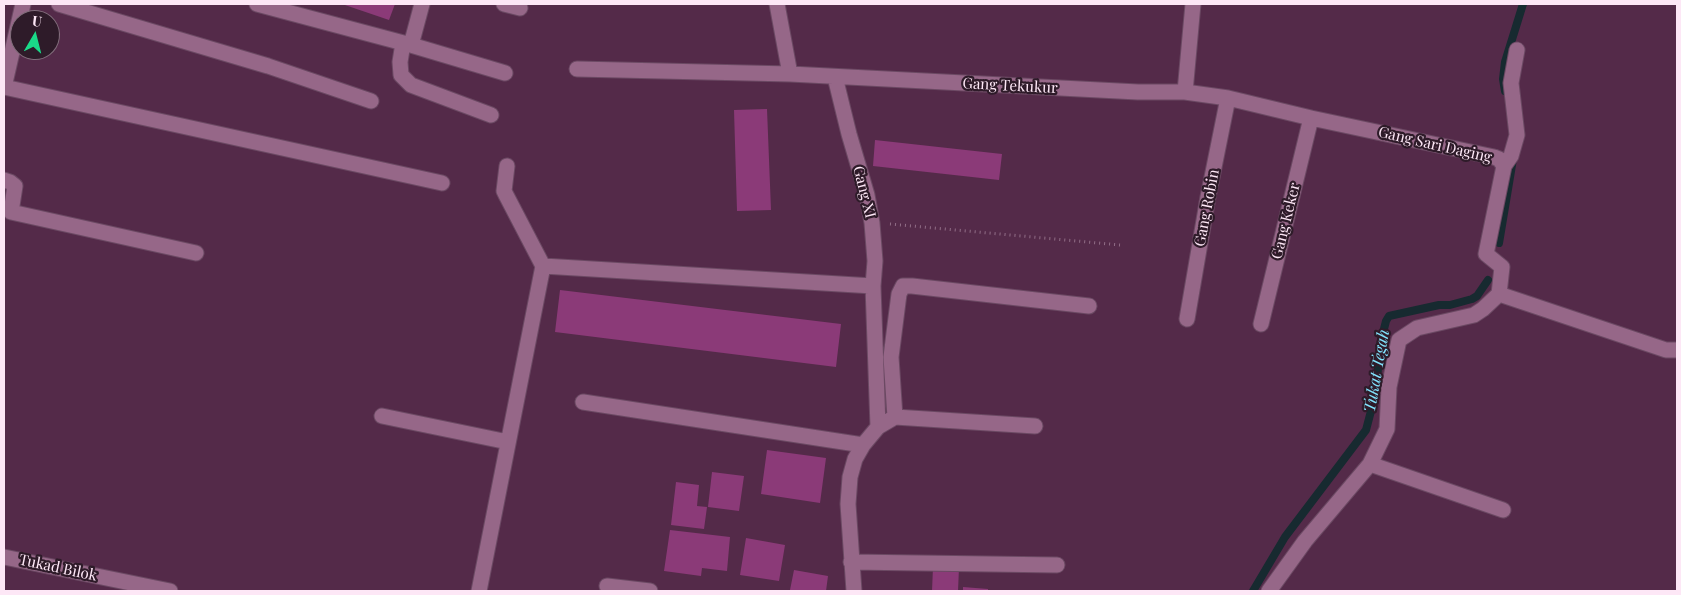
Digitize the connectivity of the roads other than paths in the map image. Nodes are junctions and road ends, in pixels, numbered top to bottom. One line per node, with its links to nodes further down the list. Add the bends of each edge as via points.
1 (23, 4): 11 (street)
2 (59, 4): 19 (street, via 268,66)
3 (257, 4): 9 (street)
4 (422, 4): 9 (street)
5 (504, 4): 8 (street)
6 (777, 4): 14 (street)
7 (1193, 4): 17 (street)
8 (520, 8)
9 (401, 43): 13 (street); 20 (street, via 401,75 411,85)
10 (1517, 50): 23 (street, via 1511,82 1517,135 1511,156)
11 (8, 56): 16 (street)
12 (576, 69): 14 (street)
13 (505, 73)
14 (790, 74): 15 (street)
15 (836, 77): 17 (street, Gang Tekukur); 28 (street, Gang XI, via 872,223)
16 (4, 87): 25 (street)
17 (1185, 92): 18 (street, Gang Sari Daging)
18 (1228, 98): 21 (street, Gang Sari Daging); 31 (street, Gang Robin)
19 (371, 101)
20 (491, 115)
21 (1311, 118): 23 (street, Gang Sari Daging, via 1494,156); 32 (street, Gang Keker)
22 (507, 166): 27 (street, via 504,191)
23 (1504, 166): 29 (street, Gang Sari Daging, via 1486,254 1502,267)
24 (4, 180): 26 (street, via 15,186 11,212)
25 (442, 183)
26 (196, 253)
27 (543, 266): 28 (street); 39 (street)
28 (873, 286): 38 (street, Gang XI)
29 (1499, 294): 33 (street, via 1666,350); 41 (street, via 1474,315 1417,328 1400,340 1389,387 1386,429)
30 (1089, 306): 36 (street, via 903,286 899,294 891,357)
31 (1186, 319)
32 (1260, 324)
33 (1677, 350)
34 (583, 402): 40 (street)
35 (382, 416): 39 (street)
36 (895, 417): 37 (street); 38 (street)
37 (1035, 426)
38 (878, 427): 40 (street)
39 (508, 442): 49 (street)
40 (863, 445): 44 (street, via 850,476)
41 (1370, 464): 42 (street); 47 (street, via 1305,540)
42 (1502, 510)
43 (4, 557): 48 (street, Tukad Bilok)
44 (851, 562): 45 (street); 51 (street)
45 (1057, 565)
46 (608, 586): 50 (street)
47 (1274, 590)
48 (170, 591)
49 (479, 591)
50 (650, 591)
51 (854, 591)

